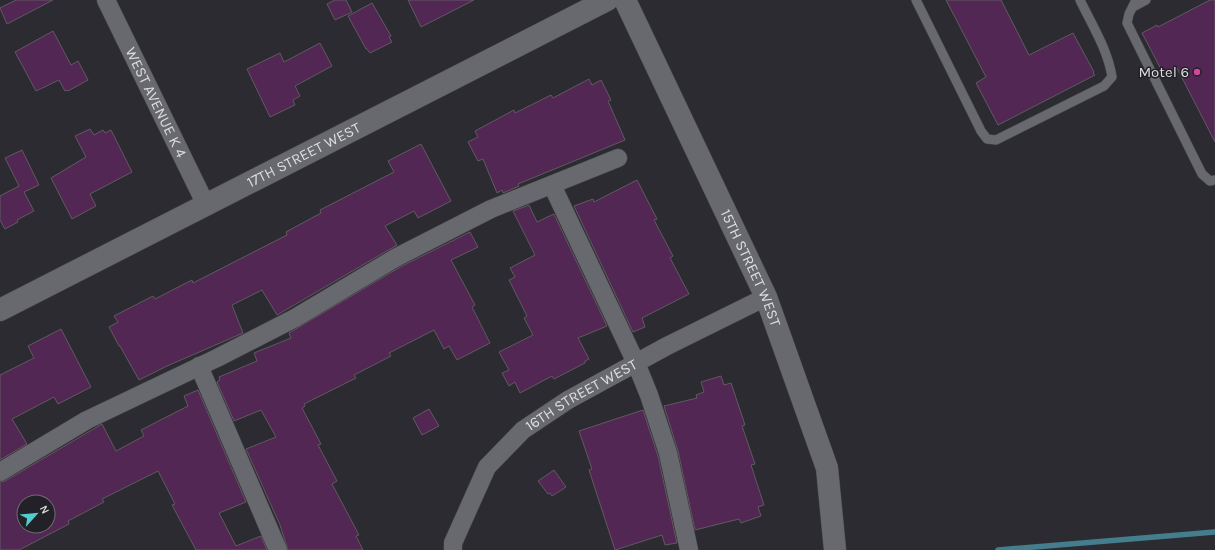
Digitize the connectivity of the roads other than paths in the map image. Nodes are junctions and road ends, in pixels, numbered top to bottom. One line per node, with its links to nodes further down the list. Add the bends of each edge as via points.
1 (106, 0): 11 (street, WEST AVENUE K 4)
2 (607, 0): 11 (street, 17TH STREET WEST)
3 (625, 0): 12 (street, 15TH STREET WEST)
4 (916, 0): 5 (lane, via 981,131 987,139 996,140 1110,81 1110,66)
5 (1080, 0)
6 (1146, 0): 7 (lane)
7 (1134, 3): 9 (lane, via 1127,24 1202,174 1210,181)
8 (618, 158): 10 (street)
9 (1215, 180)
10 (552, 185): 14 (street); 15 (street, via 491,209 397,256 295,318)
11 (206, 205): 13 (street, 17TH STREET WEST)
12 (766, 297): 14 (street, 16TH STREET WEST); 20 (street, 15TH STREET WEST, via 827,468)
13 (0, 310)
14 (636, 363): 18 (street, 16TH STREET WEST, via 568,400 523,430 487,467); 19 (street, via 668,453)
15 (199, 366): 16 (street, via 87,420); 17 (street)
16 (0, 472)
17 (278, 550)
18 (452, 550)
19 (689, 550)
20 (836, 550)

